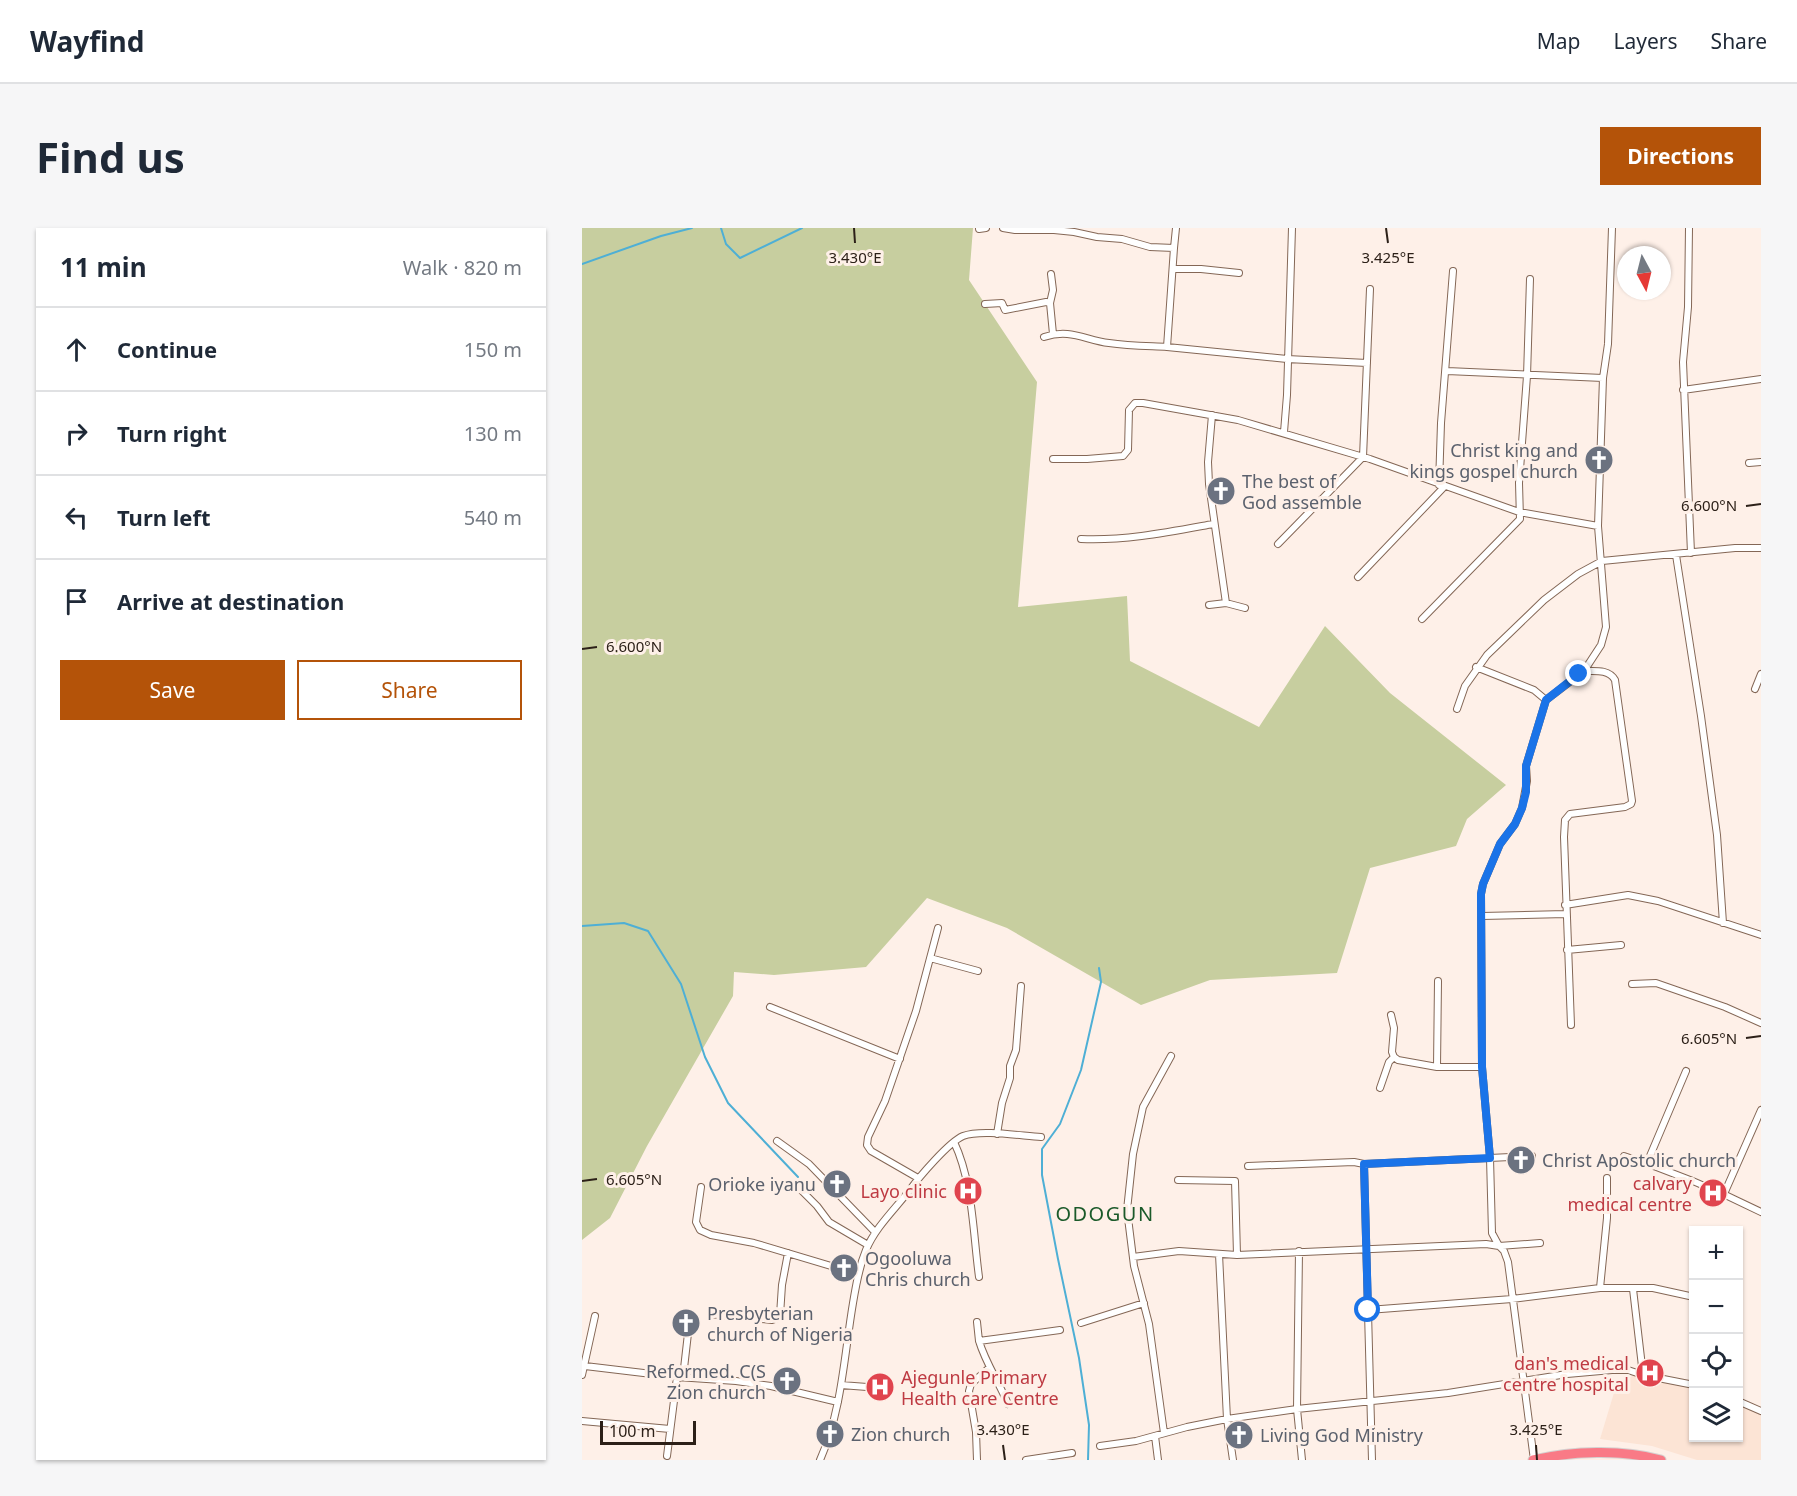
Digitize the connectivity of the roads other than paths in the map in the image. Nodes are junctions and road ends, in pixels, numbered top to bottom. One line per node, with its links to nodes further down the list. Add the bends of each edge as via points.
1 (1003, 228): 6 (street, via 1074,232)
2 (1176, 228): 6 (street)
3 (1292, 228): 18 (street)
4 (1612, 228): 22 (street)
5 (1689, 228): 24 (street)
6 (1174, 248): 7 (street)
7 (1174, 269): 9 (street); 17 (street)
8 (1453, 270): 20 (street)
9 (1239, 273)
10 (1051, 274): 13 (street)
11 (1530, 279): 21 (street)
12 (1370, 290): 19 (street)
13 (1050, 303): 14 (street, via 1005,310 1002,303); 15 (street)
14 (985, 304)
15 (1053, 334): 16 (street); 17 (street)
16 (1044, 337)
17 (1167, 347): 18 (street)
18 (1287, 359): 19 (street); 26 (street)
19 (1367, 363): 27 (street)
20 (1447, 371): 21 (street); 31 (street)
21 (1527, 376): 22 (street); 32 (street)
22 (1603, 378): 34 (street)
23 (1761, 379): 24 (street)
24 (1683, 390): 38 (street)
25 (1212, 415): 26 (street); 28 (street, via 1135,403 1129,410 1128,450 1123,456); 33 (street, via 1208,462)
26 (1284, 432): 27 (street)
27 (1363, 457): 31 (street); 36 (street)
28 (1053, 459)
29 (1761, 462): 30 (street)
30 (1749, 463)
31 (1442, 486): 32 (street); 41 (street)
32 (1520, 512): 34 (street); 45 (street, via 1514,526)
33 (1213, 524): 35 (street, via 1145,536); 42 (street)
34 (1598, 526): 40 (street)
35 (1081, 539)
36 (1278, 544)
37 (1761, 548): 38 (street)
38 (1691, 553): 39 (street)
39 (1676, 555): 40 (street); 55 (street, via 1713,803)
40 (1602, 561): 46 (street, via 1544,600); 47 (street, via 1606,627 1601,645)
41 (1358, 577)
42 (1226, 603): 43 (street); 44 (street)
43 (1209, 605)
44 (1245, 608)
45 (1422, 620)
46 (1476, 667): 50 (street, via 1534,690); 51 (street)
47 (1584, 671): 50 (street); 52 (street, via 1614,676 1632,801 1625,807 1567,816)
48 (1761, 674): 49 (street)
49 (1755, 689)
50 (1546, 700): 54 (street, via 1526,766 1522,808 1500,844 1483,884)
51 (1456, 709)
52 (1566, 905): 53 (street); 55 (street, via 1628,895)
53 (1566, 914): 54 (street); 59 (street)
54 (1482, 916): 73 (street)
55 (1723, 923): 57 (street)
56 (938, 928): 60 (street)
57 (1761, 935)
58 (1621, 945): 59 (street)
59 (1567, 950): 68 (street)
60 (930, 958): 61 (street); 71 (street)
61 (978, 971)
62 (1438, 981): 72 (street)
63 (1632, 984): 67 (street, via 1656,983)
64 (1021, 986): 77 (street, via 1017,1050 1010,1066)
65 (770, 1007): 71 (street)
66 (1390, 1016): 70 (street)
67 (1761, 1023)
68 (1571, 1025)
69 (1171, 1056): 103 (street, via 1143,1107 1136,1133 1127,1210)
70 (1394, 1057): 72 (street); 75 (street)
71 (900, 1059): 87 (street, via 867,1145)
72 (1437, 1067): 73 (street)
73 (1482, 1067): 83 (street)
74 (1686, 1071): 84 (street)
75 (1380, 1088)
76 (1761, 1110): 92 (street)
77 (997, 1134): 78 (street); 80 (street, via 971,1134)
78 (1041, 1137)
79 (777, 1141): 94 (street, via 809,1164)
80 (954, 1142): 87 (street); 105 (street, via 962,1158)
81 (1532, 1156): 83 (street)
82 (1624, 1156): 84 (street)
83 (1490, 1158): 85 (street); 97 (street, via 1492,1233)
84 (1647, 1163): 92 (street)
85 (1364, 1164): 86 (street); 98 (street)
86 (1248, 1166)
87 (918, 1178): 94 (street)
88 (1607, 1178): 106 (street)
89 (1178, 1180): 102 (street, via 1235,1181)
90 (701, 1187): 100 (street, via 696,1222 700,1230)
91 (801, 1190): 96 (street, via 829,1222)
92 (1724, 1194): 93 (street)
93 (1761, 1212)
94 (875, 1232): 96 (street)
95 (1540, 1243): 97 (street)
96 (868, 1245): 104 (street)
97 (1499, 1246): 98 (street); 109 (street, via 1508,1262)
98 (1367, 1250): 99 (street); 111 (street)
99 (1299, 1251): 102 (street); 132 (street)
100 (788, 1253): 104 (street); 112 (street, via 778,1318)
101 (1219, 1254): 102 (street); 103 (street, via 1179,1251); 134 (street)
102 (1237, 1255)
103 (1133, 1257): 110 (street)
104 (858, 1274): 126 (street)
105 (979, 1277)
106 (1600, 1288): 107 (street); 109 (street)
107 (1633, 1289): 108 (street, via 1653,1288); 122 (street)
108 (1689, 1296)
109 (1512, 1299): 111 (street); 124 (street)
110 (1144, 1303): 116 (street); 137 (street)
111 (1368, 1310): 128 (street)
112 (710, 1314)
113 (595, 1316): 119 (street)
114 (690, 1316): 123 (street)
115 (977, 1322): 118 (street)
116 (1081, 1323)
117 (1060, 1330): 118 (street)
118 (979, 1341): 120 (street)
119 (585, 1366): 121 (street); 123 (street)
120 (989, 1368): 131 (street); 143 (street, via 971,1384 969,1391)
121 (582, 1375)
122 (1643, 1375): 124 (street, via 1612,1370); 125 (street)
123 (680, 1377): 129 (street, via 771,1386); 136 (street)
124 (1524, 1382): 128 (street); 149 (street)
125 (1689, 1384)
126 (841, 1385): 127 (street); 129 (street)
127 (889, 1386)
128 (1369, 1401): 132 (street); 148 (street)
129 (838, 1402): 142 (street)
130 (1743, 1403): 133 (street)
131 (1008, 1404)
132 (1297, 1409): 134 (street); 147 (street)
133 (1761, 1411)
134 (1227, 1419): 137 (street); 146 (street)
135 (582, 1421): 136 (street)
136 (670, 1429): 141 (street)
137 (1164, 1433): 138 (street)
138 (1155, 1436): 139 (street); 145 (street)
139 (1100, 1446)
140 (1072, 1453): 144 (street)
141 (667, 1456)
142 (820, 1460)
143 (977, 1460)
144 (1026, 1460)
145 (1158, 1460)
146 (1233, 1460)
147 (1302, 1460)
148 (1372, 1460)
149 (1534, 1460): 150 (highway, via 1603,1453)
150 (1661, 1460)

